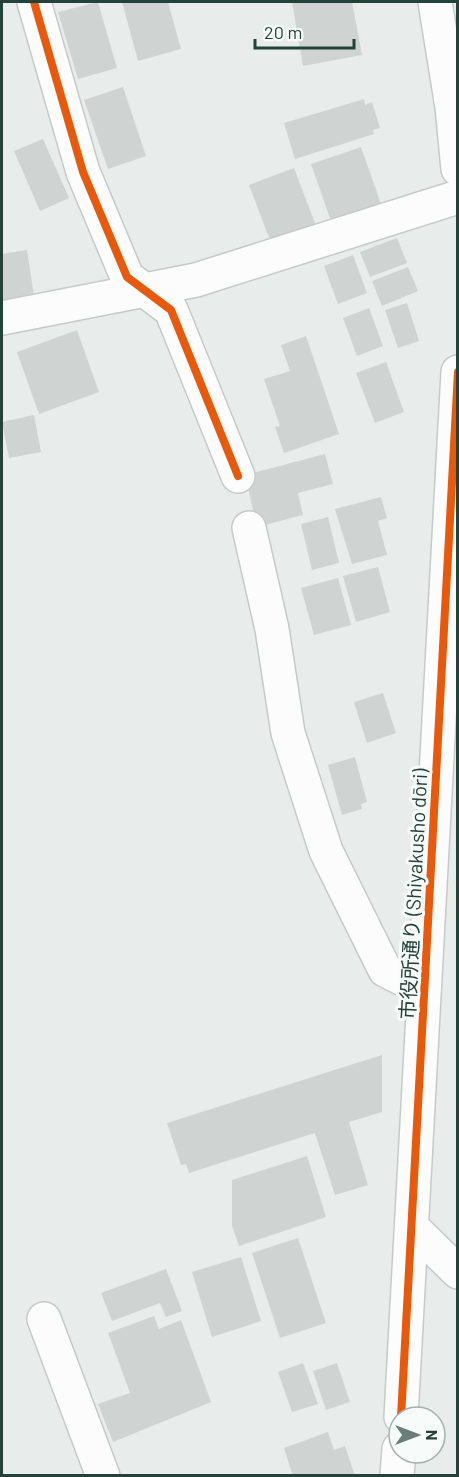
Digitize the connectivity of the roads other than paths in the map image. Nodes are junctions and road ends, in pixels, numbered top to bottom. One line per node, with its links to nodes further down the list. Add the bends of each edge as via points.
1 (33, 2): 6 (street, via 83,172 128,276)
2 (435, 2): 3 (street)
3 (457, 162): 4 (street)
4 (458, 169)
5 (458, 197): 6 (street, via 196,280)
6 (147, 291): 7 (street); 9 (street, via 171,310)
7 (2, 318)
8 (458, 372): 11 (street, 市役所通り (Shiyakusho dōri))
9 (238, 477)
10 (249, 528): 11 (street, via 272,629 288,733 326,851 386,970)
11 (424, 990): 12 (street, 市役所通り (Shiyakusho dōri))
12 (412, 1227): 13 (street); 15 (street, 市役所通り (Shiyakusho dōri))
13 (458, 1272)
14 (44, 1319): 16 (street)
15 (402, 1405)
16 (103, 1476)

